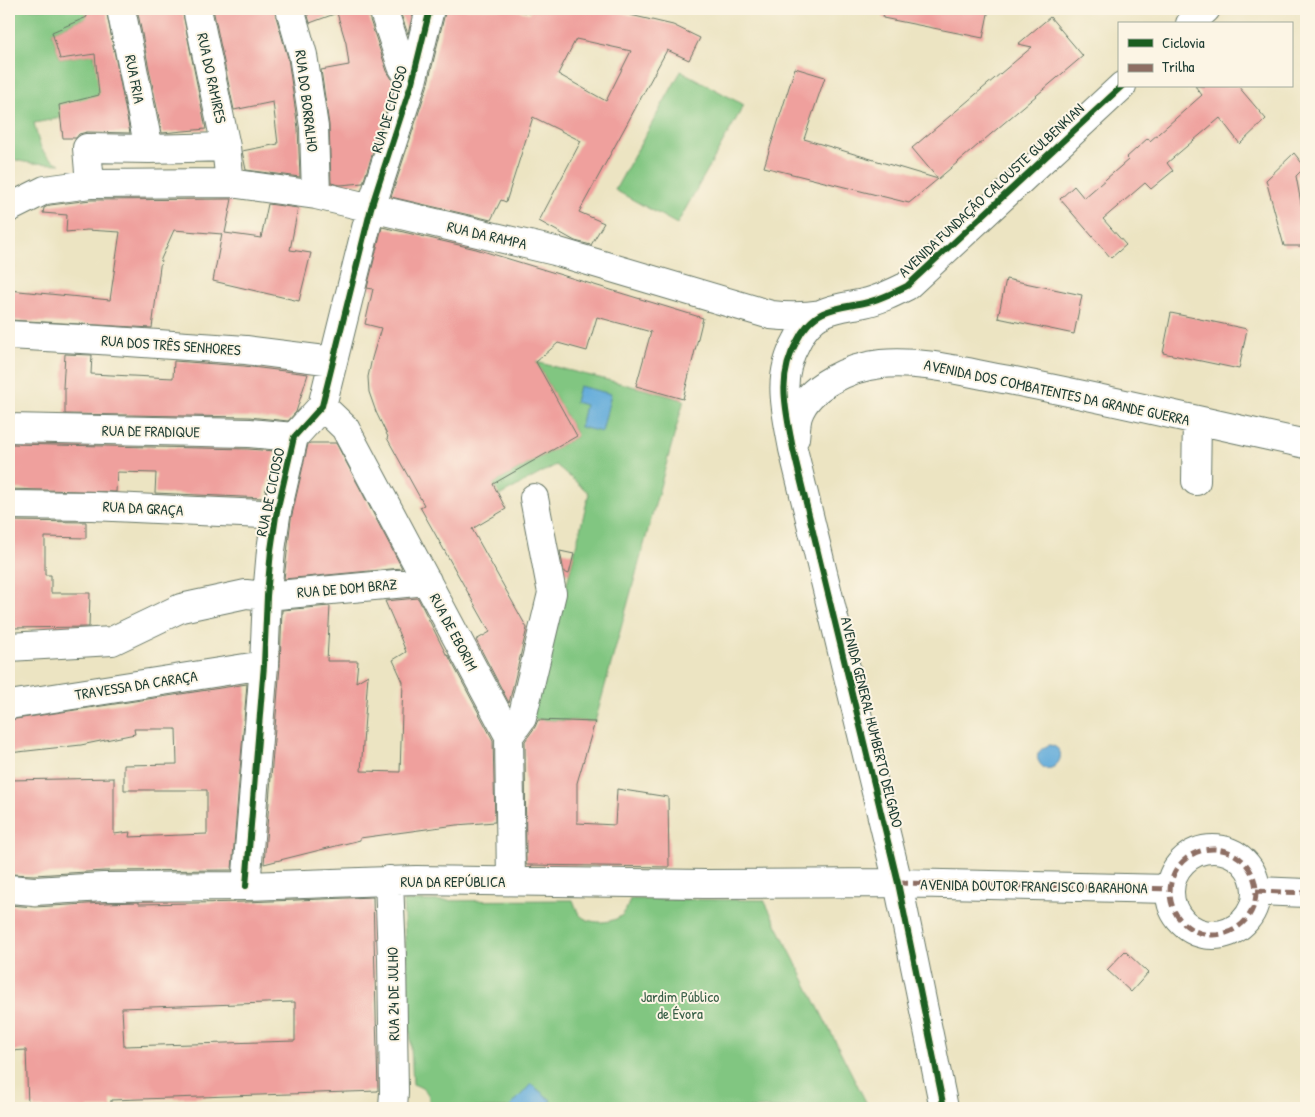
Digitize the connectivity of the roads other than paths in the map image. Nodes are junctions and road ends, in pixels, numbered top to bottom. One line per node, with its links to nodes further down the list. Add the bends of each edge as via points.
1 (121, 9): 11 (street, RUA FRIA)
2 (197, 9): 10 (street, RUA DO RAMIRES)
3 (290, 9): 14 (street, RUA DO BORRALHO, via 303,56 314,127)
4 (383, 9): 8 (street, RUA DE CICIOSO, via 402,66)
5 (430, 9): 8 (street, RUA DE CICIOSO)
6 (1206, 9): 7 (street)
7 (1192, 22)
8 (412, 82): 16 (street, RUA DE CICIOSO)
9 (1120, 88): 18 (street, AVENIDA FUNDAÇÃO CALOUSTE GULBENKIAN, via 907,286 866,303)
10 (226, 147): 11 (street); 12 (street, RUA DO RAMIRES)
11 (149, 149): 13 (street, via 87,148)
12 (230, 183): 13 (street, RUA DA RAMPA); 14 (street, RUA DA RAMPA)
13 (90, 184): 15 (street, RUA DA RAMPA, via 45,190)
14 (316, 195): 16 (street, RUA DA RAMPA)
15 (9, 208)
16 (371, 208): 17 (street, RUA DA RAMPA, via 555,250); 21 (street, RUA DE CICIOSO)
17 (740, 306): 18 (street, RUA DA RAMPA, via 791,317); 20 (street, RUA DA RAMPA, via 769,322)
18 (822, 314): 20 (street, AVENIDA FUNDAÇÃO CALOUSTE GULBENKIAN, via 807,326)
19 (9, 335): 21 (street, RUA DOS TRÊS SENHORES, via 246,350)
20 (793, 349): 27 (street, AVENIDA GENERAL HUMBERTO DELGADO, via 784,376)
21 (333, 361): 22 (street, RUA DE CICIOSO)
22 (322, 406): 25 (street, RUA DE CICIOSO); 32 (street, RUA DE EBORIM, via 345,428)
23 (1197, 420): 26 (street, AVENIDA DOS COMBATENTES DA GRANDE GUERRA); 27 (street, AVENIDA DOS COMBATENTES DA GRANDE GUERRA, via 916,363 881,364 850,372 815,391 798,416); 28 (street)
24 (9, 428): 25 (street, RUA DE FRADIQUE, via 249,433)
25 (294, 437): 31 (street, RUA DE CICIOSO)
26 (1306, 444)
27 (793, 449): 40 (street, AVENIDA GENERAL HUMBERTO DELGADO)
28 (1196, 481)
29 (534, 498): 37 (street, via 552,593 522,718)
30 (9, 505): 31 (street, RUA DA GRAÇA)
31 (276, 516): 33 (street, RUA DE CICIOSO)
32 (427, 581): 33 (street, RUA DE DOM BRAZ); 37 (street, RUA DE EBORIM)
33 (267, 596): 34 (street, RUA DE DOM BRAZ, via 246,594 181,608 112,642); 35 (street, RUA DE CICIOSO)
34 (9, 647)
35 (264, 665): 36 (street, TRAVESSA DA CARAÇA); 41 (street, RUA DE CICIOSO)
36 (9, 705)
37 (509, 736): 39 (street, RUA DE EBORIM)
38 (390, 880): 39 (street, RUA DA REPÚBLICA); 41 (street, RUA DA REPÚBLICA); 46 (street, RUA 24 DE JULHO)
39 (511, 881): 40 (street, RUA DA REPÚBLICA)
40 (898, 882): 43 (street, AVENIDA DOUTOR FRANCISCO BARAHONA); 47 (street, AVENIDA GENERAL HUMBERTO DELGADO)
41 (246, 886): 42 (street, RUA DA REPÚBLICA, via 104,886 34,892)
42 (9, 889)
43 (1170, 889): 44 (street, AVENIDA DOUTOR FRANCISCO BARAHONA, via 1173,874 1180,864 1196,852 1215,848 1228,851 1248,867); 44 (street, AVENIDA DOUTOR FRANCISCO BARAHONA, via 1171,904 1185,926 1210,935 1229,932 1245,920 1253,909)
44 (1256, 892): 45 (street)
45 (1306, 893)
46 (393, 1108)
47 (944, 1108)

